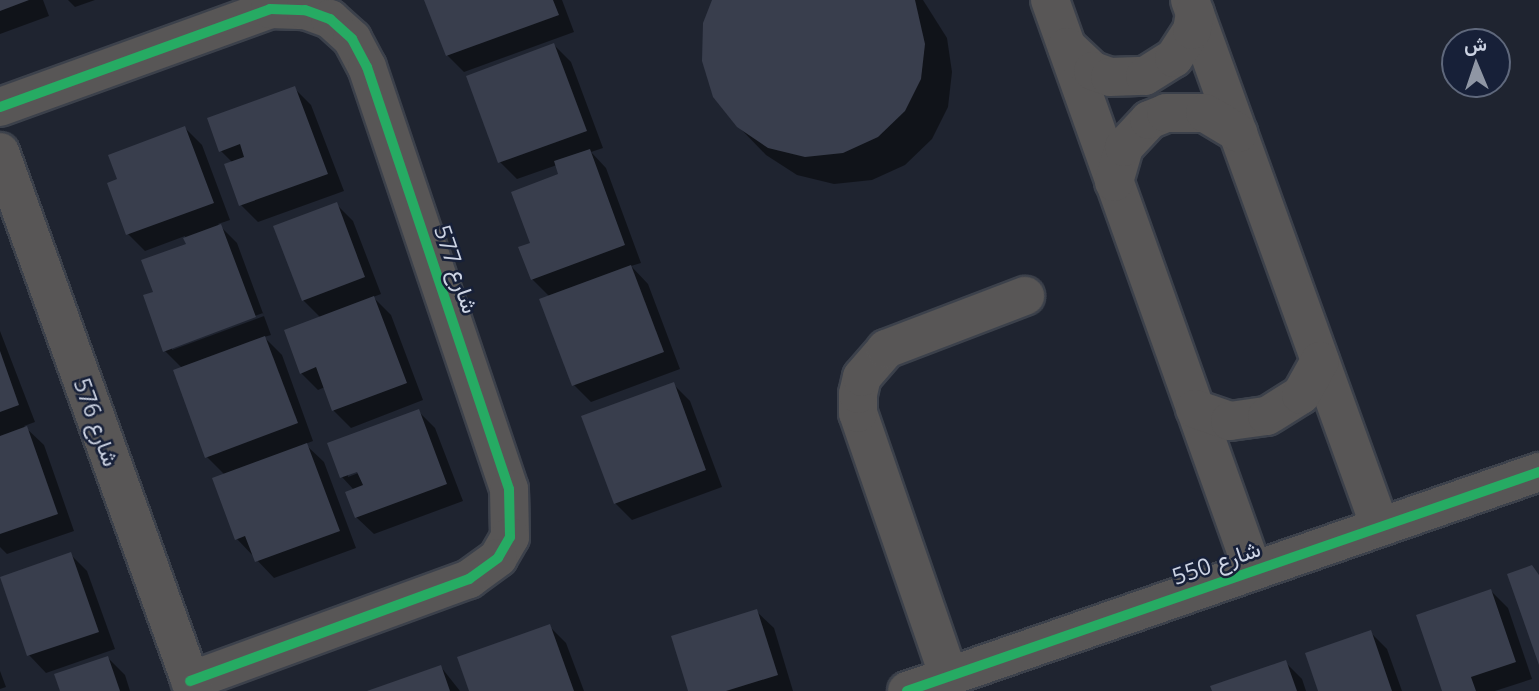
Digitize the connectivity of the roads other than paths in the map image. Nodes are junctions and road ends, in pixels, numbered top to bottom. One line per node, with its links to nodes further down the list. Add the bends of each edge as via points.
1 (1050, 0): 3 (street)
2 (1193, 6): 3 (street, via 1192,30 1174,58 1145,76 1110,77 1093,71); 5 (street)
3 (1067, 47): 7 (street)
4 (0, 107): 15 (street, شارع 577, via 270,9 306,10 330,19 352,39 367,66 505,476 512,513 510,537 498,558 470,579)
5 (1238, 133): 7 (street, via 1205,113 1166,113 1149,120 1124,147); 9 (street)
6 (0, 152): 15 (street, شارع 576)
7 (1114, 182): 10 (street)
8 (1026, 296): 14 (street, via 886,349 867,369 858,394 858,413)
9 (1320, 361): 10 (street, via 1301,395 1267,416 1230,421); 12 (street)
10 (1195, 409): 13 (street)
11 (1539, 472): 12 (street, شارع 550)
12 (1380, 527): 13 (street, شارع 550)
13 (1253, 571): 14 (street, شارع 550)
14 (949, 677): 16 (street, شارع 550)
15 (192, 686)
16 (907, 691)

